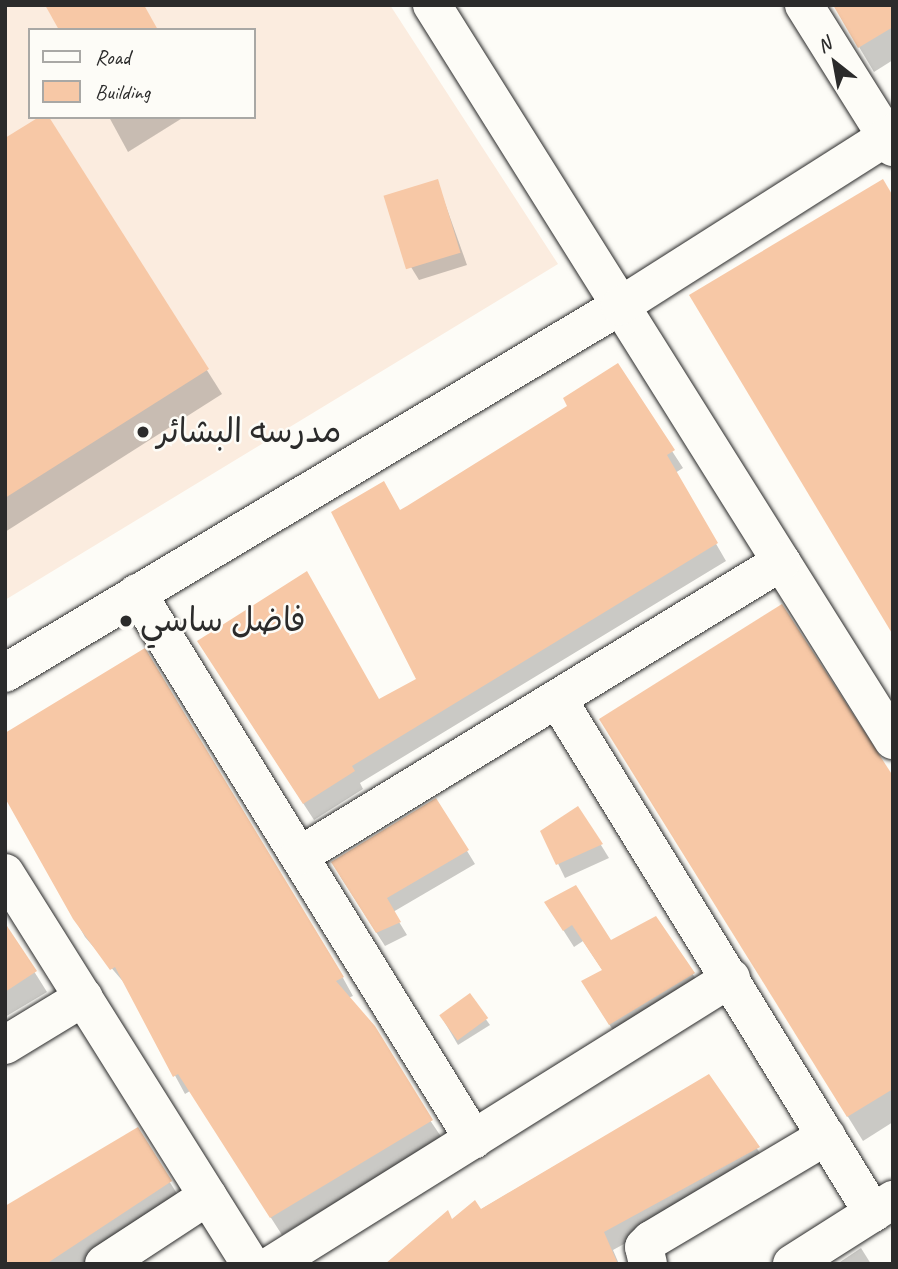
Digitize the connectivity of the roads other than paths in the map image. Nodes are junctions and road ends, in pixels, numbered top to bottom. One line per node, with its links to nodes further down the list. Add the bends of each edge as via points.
1 (432, 5): 4 (street)
2 (804, 5): 3 (street)
3 (891, 139): 4 (street)
4 (620, 306): 5 (street); 6 (street)
5 (781, 562): 8 (street); 9 (street)
6 (137, 593): 7 (street); 11 (street)
7 (5, 673)
8 (558, 700): 11 (street); 13 (street)
9 (883, 701): 10 (street)
10 (893, 740)
11 (299, 856): 17 (street)
12 (5, 873): 14 (street)
13 (732, 978): 16 (street); 17 (street)
14 (84, 997): 15 (street); 18 (street)
15 (5, 1045)
16 (826, 1136): 19 (street); 23 (street, via 651,1240 644,1247)
17 (474, 1140): 22 (street)
18 (208, 1196): 20 (street); 21 (street)
19 (883, 1207): 24 (street)
20 (104, 1264)
21 (250, 1264)
22 (273, 1264)
23 (648, 1264)
24 (792, 1264)

